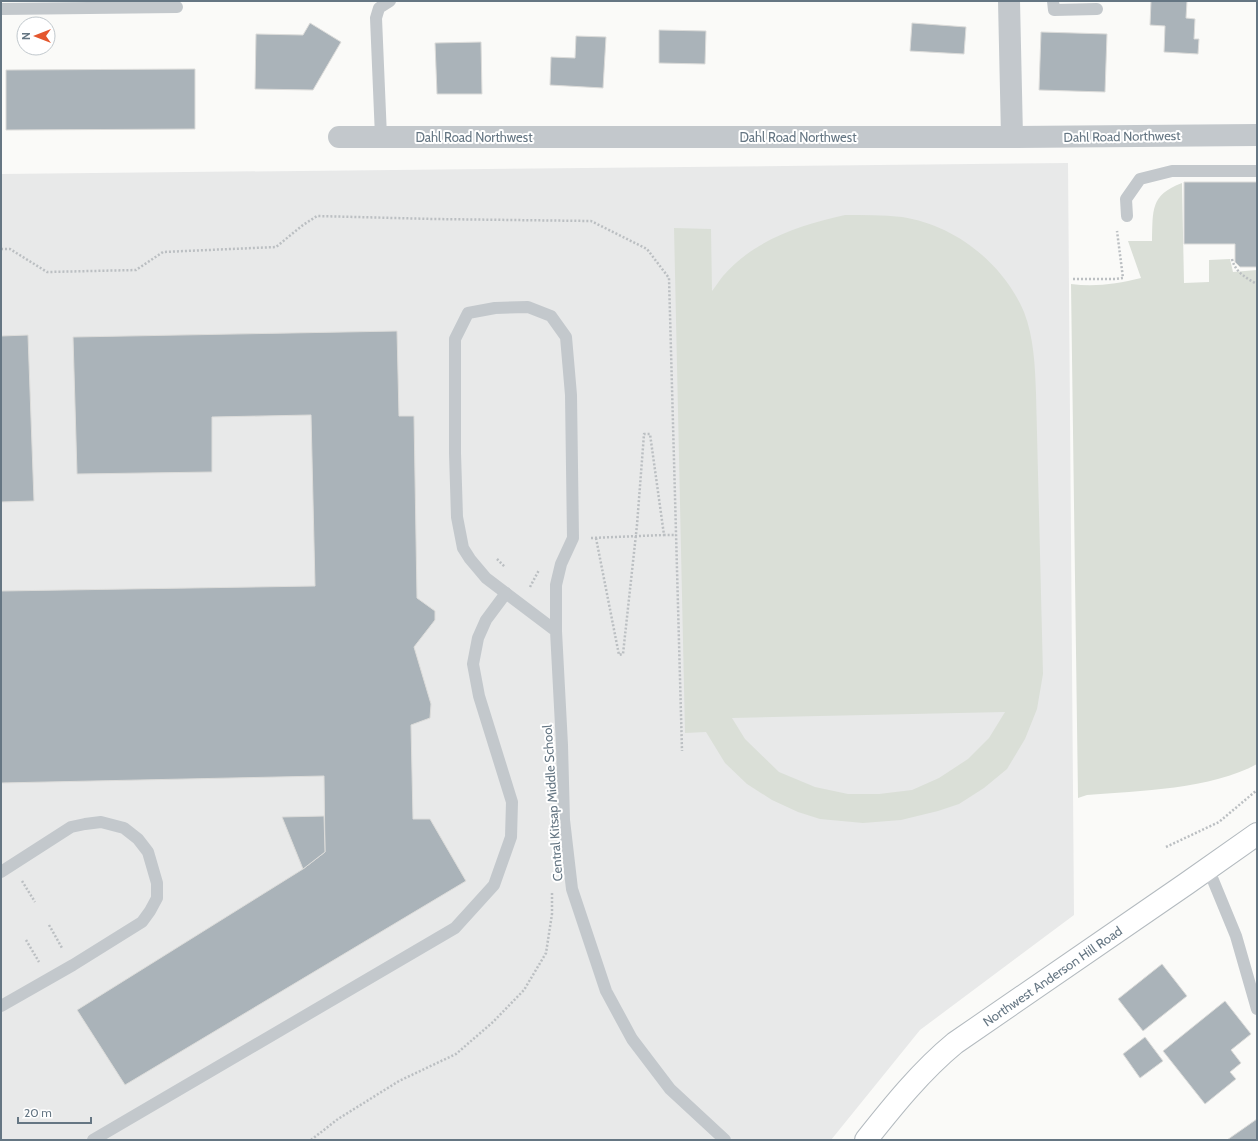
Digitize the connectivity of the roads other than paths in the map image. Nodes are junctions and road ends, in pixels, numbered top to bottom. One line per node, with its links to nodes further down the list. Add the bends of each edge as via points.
1 (390, 1): 9 (lane, via 379,8 376,18)
2 (1009, 1): 10 (street)
3 (1053, 1): 6 (lane, via 1054,10)
4 (177, 7): 5 (lane)
5 (1, 9)
6 (1097, 9)
7 (1257, 135): 10 (street, Dahl Road Northwest)
8 (339, 137): 9 (street, Dahl Road Northwest)
9 (381, 137): 10 (street, Dahl Road Northwest)
10 (1012, 137)
11 (1257, 171): 12 (lane, via 1172,171 1140,179 1126,199)
12 (1127, 216)
13 (506, 593): 14 (lane); 14 (lane, Central Kitsap Middle School, via 486,578 470,559 464,548 457,518 454,339 468,313 495,308 528,307 551,316 566,337 571,395 573,538 561,564 556,585); 20 (lane, via 486,620 478,638 473,664 479,696 512,802 511,837 494,885 455,928)
14 (556, 631): 21 (lane, Central Kitsap Middle School, via 564,820 575,899 606,991 632,1039 670,1089)
15 (1257, 834): 16 (main road, Northwest Anderson Hill Road)
16 (1208, 868): 19 (lane, via 1236,936); 22 (main road, Northwest Anderson Hill Road, via 955,1043 921,1074)
17 (1, 872): 18 (lane, via 70,827 101,822 124,828 138,839 148,852 157,883 157,898 142,922)
18 (1, 1006)
19 (1257, 1009)
20 (93, 1140)
21 (725, 1140)
22 (866, 1140)

